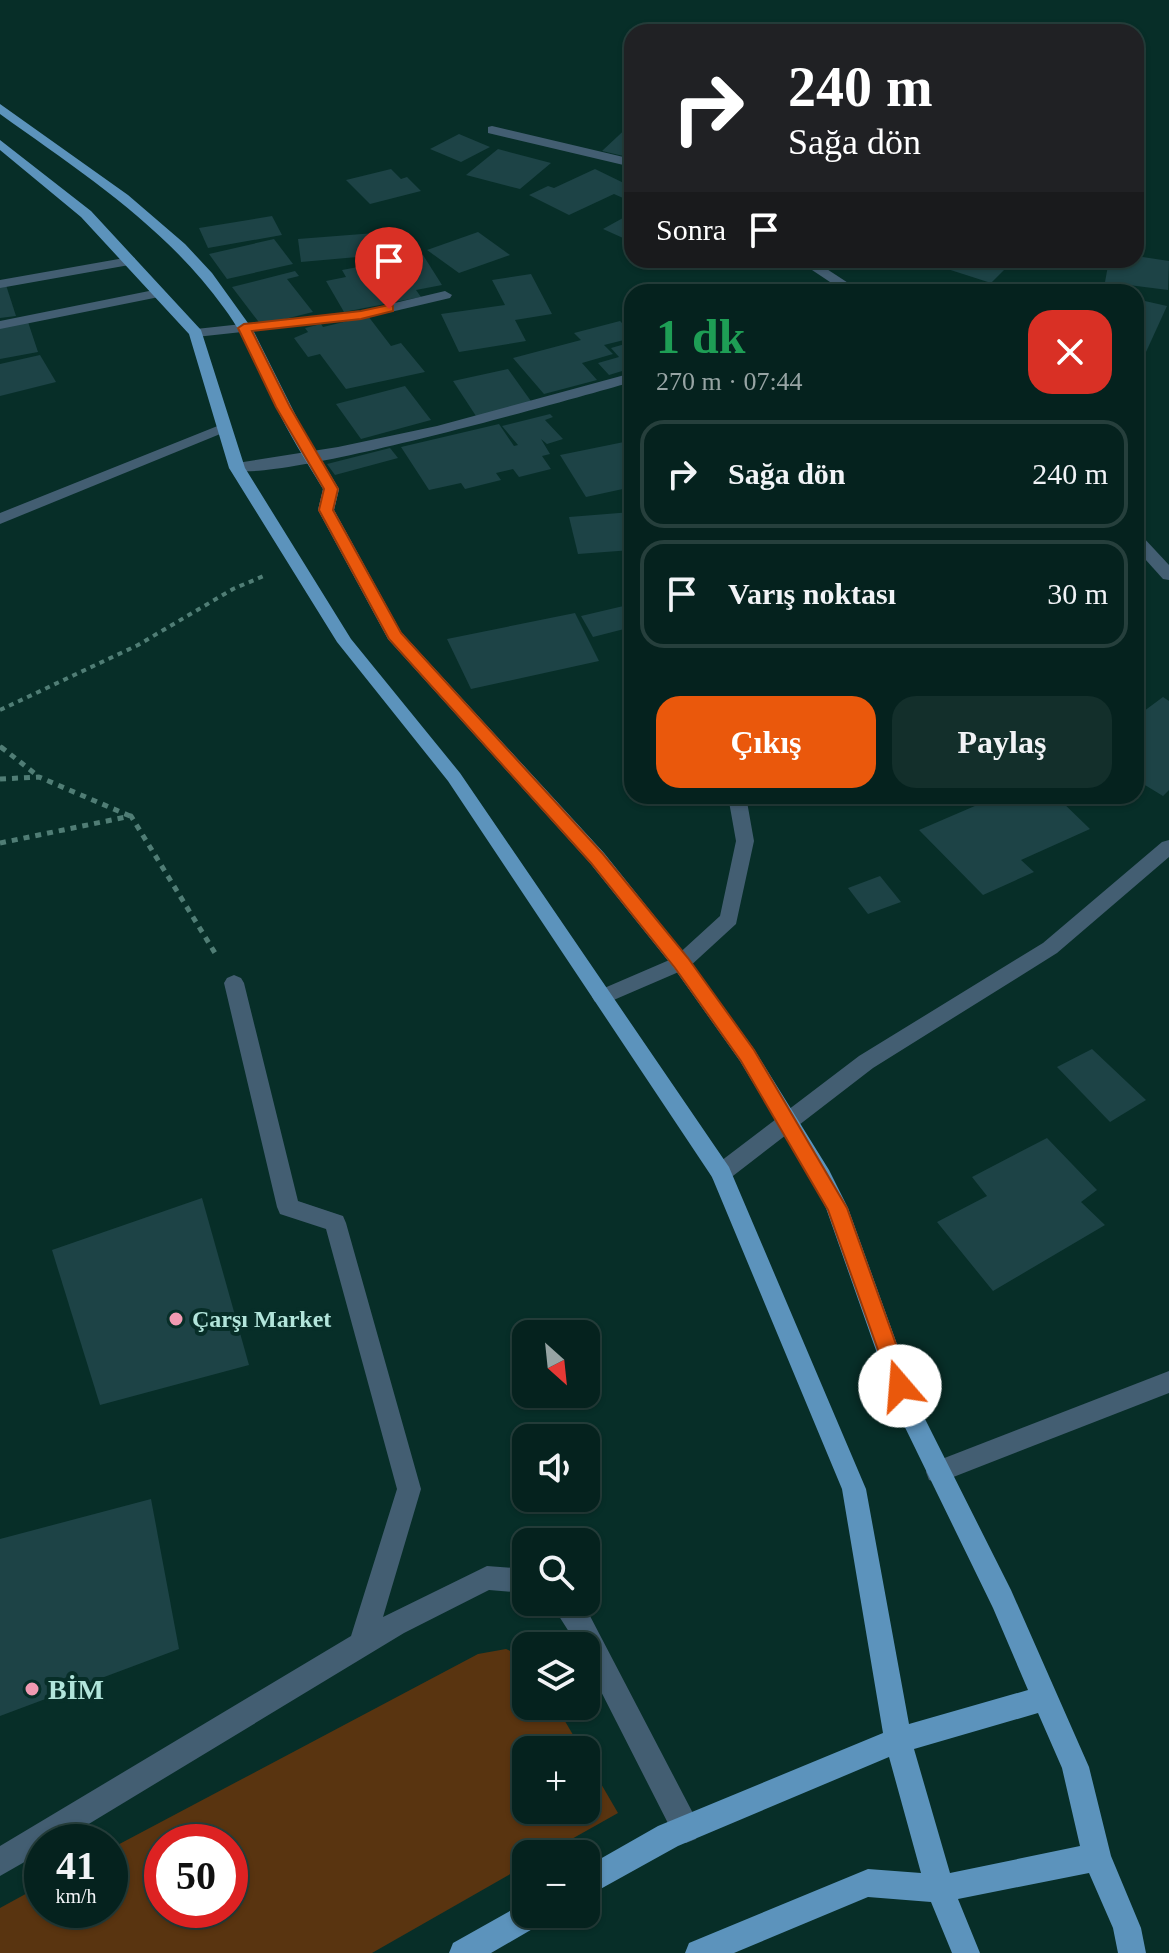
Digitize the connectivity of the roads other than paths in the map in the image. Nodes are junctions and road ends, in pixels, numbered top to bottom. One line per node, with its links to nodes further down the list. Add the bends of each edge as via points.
1 (0, 108): 12 (main road, via 136,204 199,266)
2 (492, 130): 4 (street)
3 (0, 144): 5 (main road, via 86,214)
4 (624, 161)
5 (130, 261): 7 (street); 9 (main road)
6 (816, 268): 8 (street)
7 (0, 284)
8 (840, 284)
9 (159, 293): 11 (street); 13 (main road)
10 (445, 295): 12 (street, via 361,315)
11 (0, 325)
12 (244, 328): 13 (street); 16 (main road)
13 (196, 333): 15 (main road)
14 (624, 379): 16 (street, via 509,415)
15 (225, 427): 17 (main road); 18 (street)
16 (313, 458): 17 (street); 23 (main road, via 331,489 326,510 394,635 597,858)
17 (237, 468): 25 (main road, via 345,642 454,777)
18 (0, 519)
19 (1144, 548): 20 (street)
20 (1169, 575)
21 (738, 804): 23 (street, via 745,841 729,919)
22 (1169, 847): 26 (street, via 1050,948 866,1062)
23 (681, 963): 25 (street); 26 (main road)
24 (234, 983): 32 (street, via 288,1207 335,1223 409,1489)
25 (602, 997): 27 (main road)
26 (787, 1120): 27 (street); 29 (main road, via 837,1208 910,1413)
27 (721, 1173): 34 (main road, via 854,1489)
28 (1169, 1382): 29 (street)
29 (938, 1472): 33 (main road)
30 (512, 1580): 32 (street, via 487,1578)
31 (574, 1616): 35 (street)
32 (361, 1645): 37 (street)
33 (1045, 1698): 34 (main road); 36 (main road, via 1075,1767)
34 (898, 1740): 35 (main road); 39 (main road)
35 (686, 1829): 38 (main road)
36 (1097, 1857): 39 (main road); 44 (main road)
37 (0, 1862)
38 (600, 1875)
39 (940, 1889): 42 (main road, via 868,1883); 43 (main road)
40 (512, 1925): 41 (main road)
41 (463, 1953)
42 (699, 1953)
43 (966, 1953)
44 (1132, 1953)

